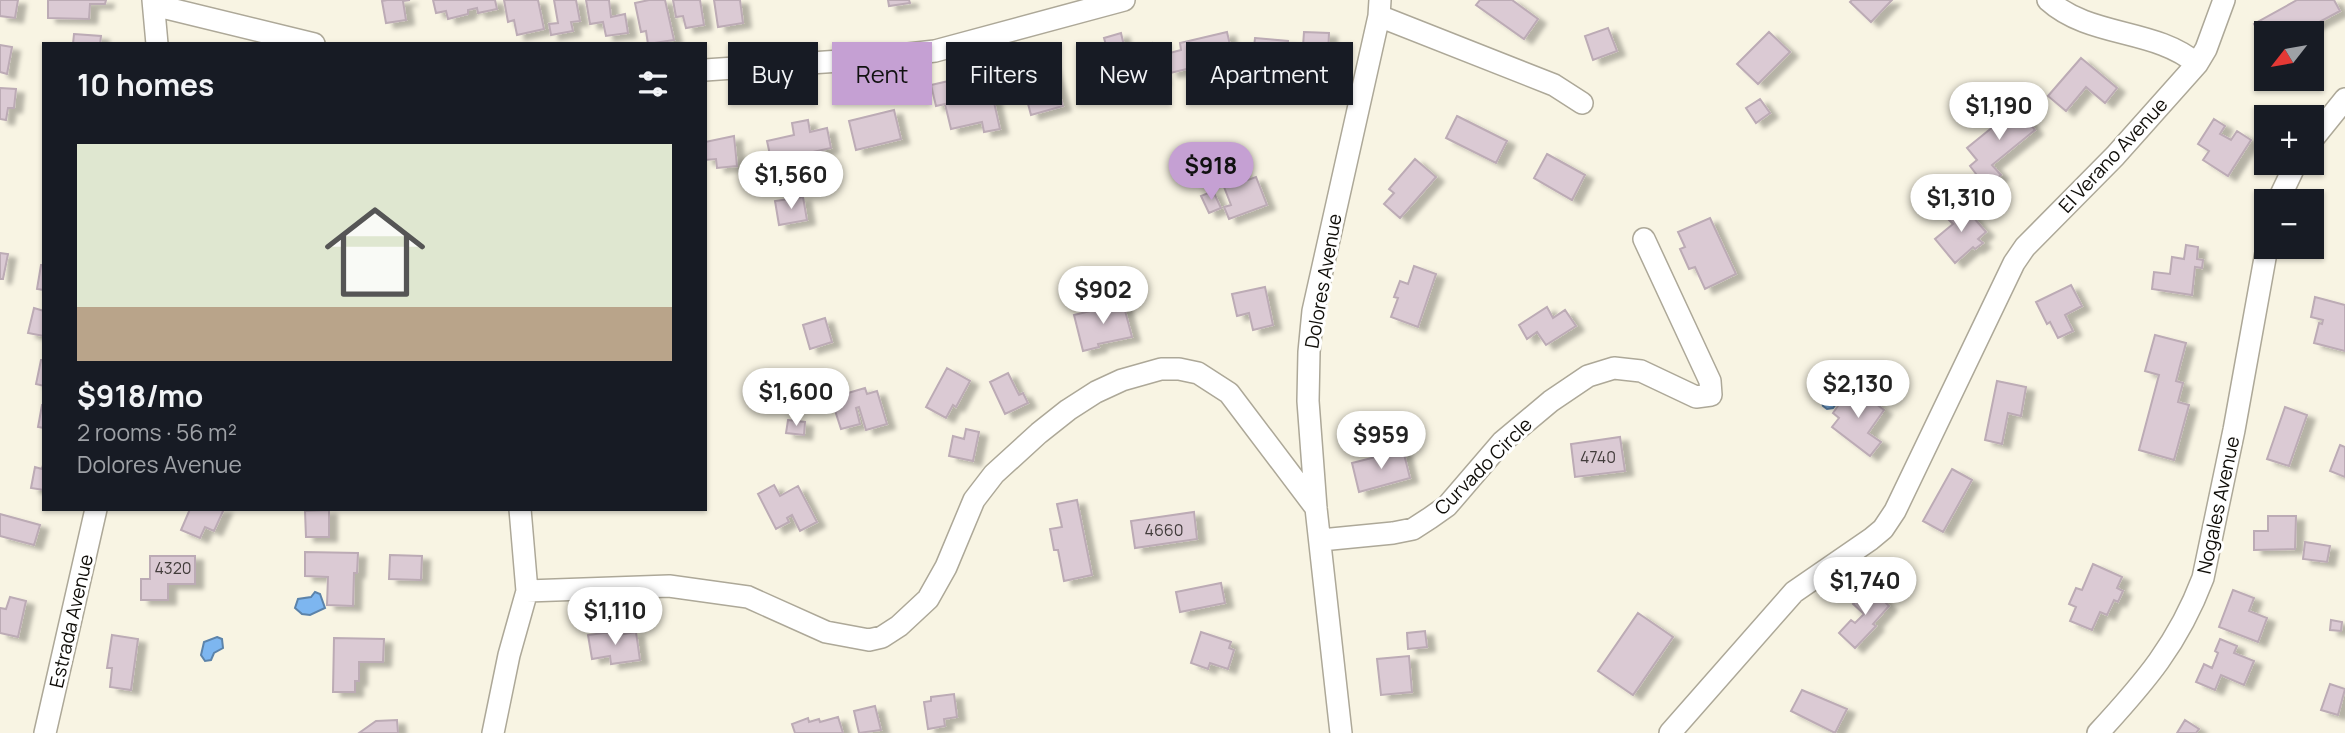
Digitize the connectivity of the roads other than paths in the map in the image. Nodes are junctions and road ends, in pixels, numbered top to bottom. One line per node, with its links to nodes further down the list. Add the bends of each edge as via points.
1 (1124, 0): 9 (street, via 935,51)
2 (2048, 0): 8 (street, via 2087,23 2168,46)
3 (2224, 0): 8 (street, El Verano Avenue)
4 (153, 2): 6 (street); 7 (street)
5 (1380, 8): 11 (street, via 1553,85); 15 (street, Dolores Avenue, via 1313,311 1308,401)
6 (157, 42)
7 (306, 42)
8 (2197, 64): 23 (street, El Verano Avenue, via 2025,247 1883,528 1794,592)
9 (707, 70)
10 (2345, 99): 12 (street)
11 (1582, 103)
12 (2324, 125)
13 (1644, 239): 18 (street, Curvado Circle, via 1710,381 1712,395 1696,397 1642,371 1614,368 1588,376 1502,442 1447,506 1413,529)
14 (2265, 259): 24 (street, Nogales Avenue, via 2203,578 2168,650)
15 (1316, 508): 18 (street, Dolores Avenue); 19 (street, via 1229,393 1198,373 1161,369 1122,380 1068,410 994,474 974,500 928,599 882,637 869,640 825,632 748,597 669,586)
16 (96, 511): 20 (street, Estrada Avenue)
17 (520, 511): 19 (street)
18 (1321, 540): 22 (street, Dolores Avenue)
19 (527, 591): 21 (street)
20 (45, 733)
21 (493, 733)
22 (1341, 733)
23 (1670, 733)
24 (2098, 733)

